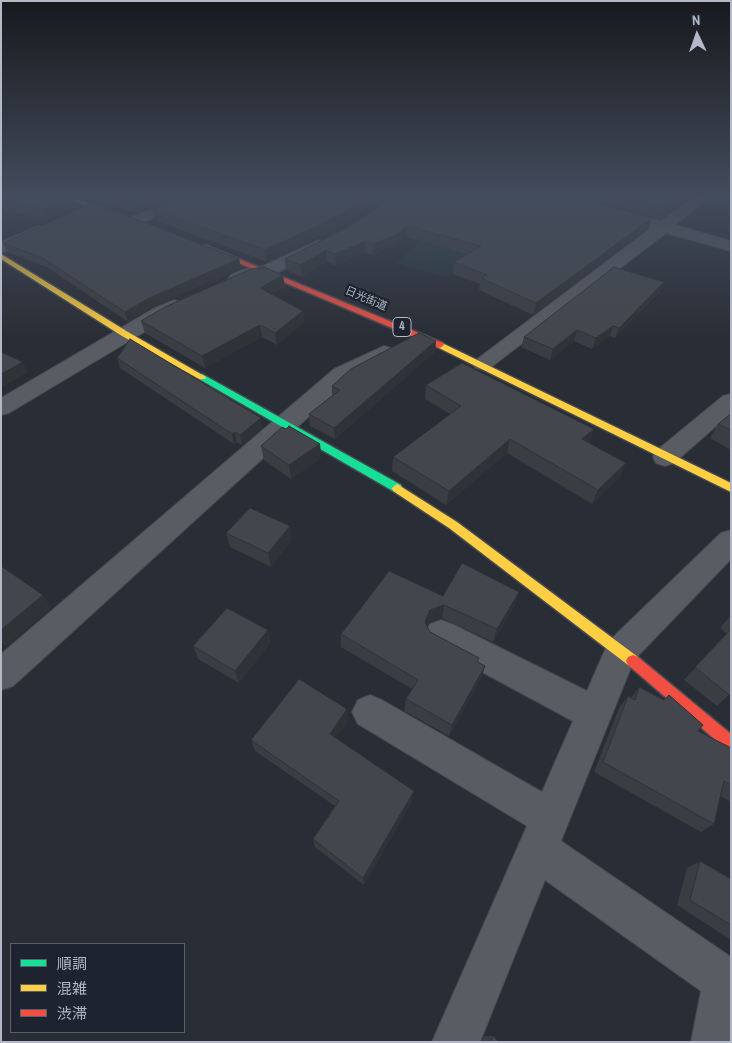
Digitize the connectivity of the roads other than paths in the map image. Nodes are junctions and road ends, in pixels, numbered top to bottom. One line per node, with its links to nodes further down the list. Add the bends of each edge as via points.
1 (200, 245): 5 (main road, 日光街道 / 4)
2 (320, 245): 5 (street)
3 (640, 245): 10 (street)
4 (1, 256): 8 (main road)
5 (268, 271): 6 (street, via 248,274); 9 (main road, 日光街道 / 4)
6 (222, 286)
7 (195, 297): 8 (street, via 160,312)
8 (125, 334): 12 (street); 13 (main road)
9 (418, 334): 10 (main road, 日光街道 / 4); 13 (street, via 342,374)
10 (483, 364): 14 (main road, 日光街道 / 4)
11 (731, 400): 14 (street)
12 (1, 408)
13 (283, 425): 18 (main road, via 390,483 453,525); 19 (street)
14 (665, 456): 15 (main road, 日光街道 / 4)
15 (731, 488)
16 (731, 541): 18 (street)
17 (441, 634): 21 (street)
18 (621, 651): 21 (street); 22 (main road)
19 (1, 675)
20 (370, 712): 23 (street)
21 (595, 714): 23 (street)
22 (731, 744)
23 (544, 834): 24 (street); 25 (street, via 726,981)
24 (456, 1042)
25 (715, 1042)

